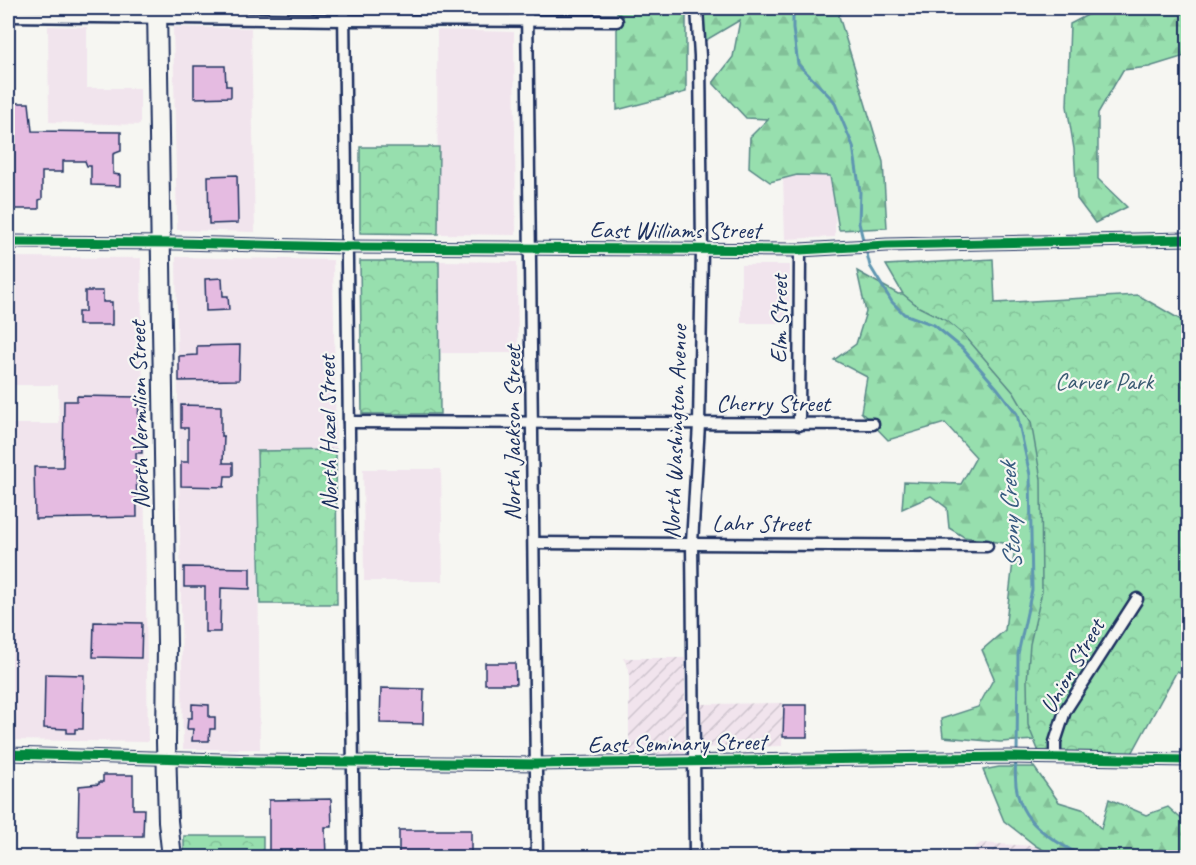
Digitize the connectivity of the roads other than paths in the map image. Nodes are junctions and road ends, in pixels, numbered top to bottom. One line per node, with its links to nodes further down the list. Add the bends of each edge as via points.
1 (344, 8): 6 (street, North Hazel Street)
2 (527, 8): 7 (street, North Jackson Street)
3 (697, 8): 14 (street, North Washington Avenue)
4 (157, 12): 5 (street); 6 (street); 11 (main road, North Vermilion Street)
5 (8, 16)
6 (345, 20): 7 (street); 12 (street, North Hazel Street)
7 (527, 21): 8 (street); 13 (street, North Jackson Street)
8 (617, 21)
9 (1188, 239): 15 (street, East Williams Street)
10 (8, 242): 11 (street, East Williams Street)
11 (160, 243): 12 (street, East Williams Street); 27 (main road, North Vermilion Street)
12 (348, 247): 13 (street, East Williams Street); 16 (street, North Hazel Street)
13 (530, 248): 14 (street, East Williams Street); 17 (street, North Jackson Street)
14 (702, 250): 15 (street, East Williams Street); 18 (street, North Washington Avenue)
15 (800, 250): 20 (street, Elm Street)
16 (349, 422): 17 (street, Cherry Street); 29 (street, North Hazel Street)
17 (532, 424): 18 (street, Cherry Street); 21 (street, North Jackson Street)
18 (699, 424): 20 (street, Cherry Street); 22 (street, North Washington Avenue)
19 (873, 424): 20 (street, Cherry Street)
20 (799, 425)
21 (534, 543): 22 (street, Lahr Street); 31 (street, North Jackson Street)
22 (692, 543): 23 (street, Lahr Street); 30 (street, North Washington Avenue)
23 (987, 546)
24 (1137, 599): 26 (street, Union Street, via 1065,711 1055,742)
25 (8, 754): 27 (street, East Seminary Street)
26 (1055, 757): 28 (street, East Seminary Street); 30 (street, East Seminary Street)
27 (167, 758): 29 (street, East Seminary Street); 32 (main road, North Vermilion Street)
28 (1188, 760)
29 (353, 762): 31 (street, East Seminary Street); 35 (street, North Hazel Street)
30 (694, 762): 31 (street, East Seminary Street); 37 (street, North Washington Avenue)
31 (536, 764): 36 (street, North Jackson Street)
32 (168, 821): 33 (main road, North Vermilion Street); 34 (main road, North Vermilion Street)
33 (163, 858)
34 (172, 858)
35 (354, 858)
36 (537, 858)
37 (695, 858)

